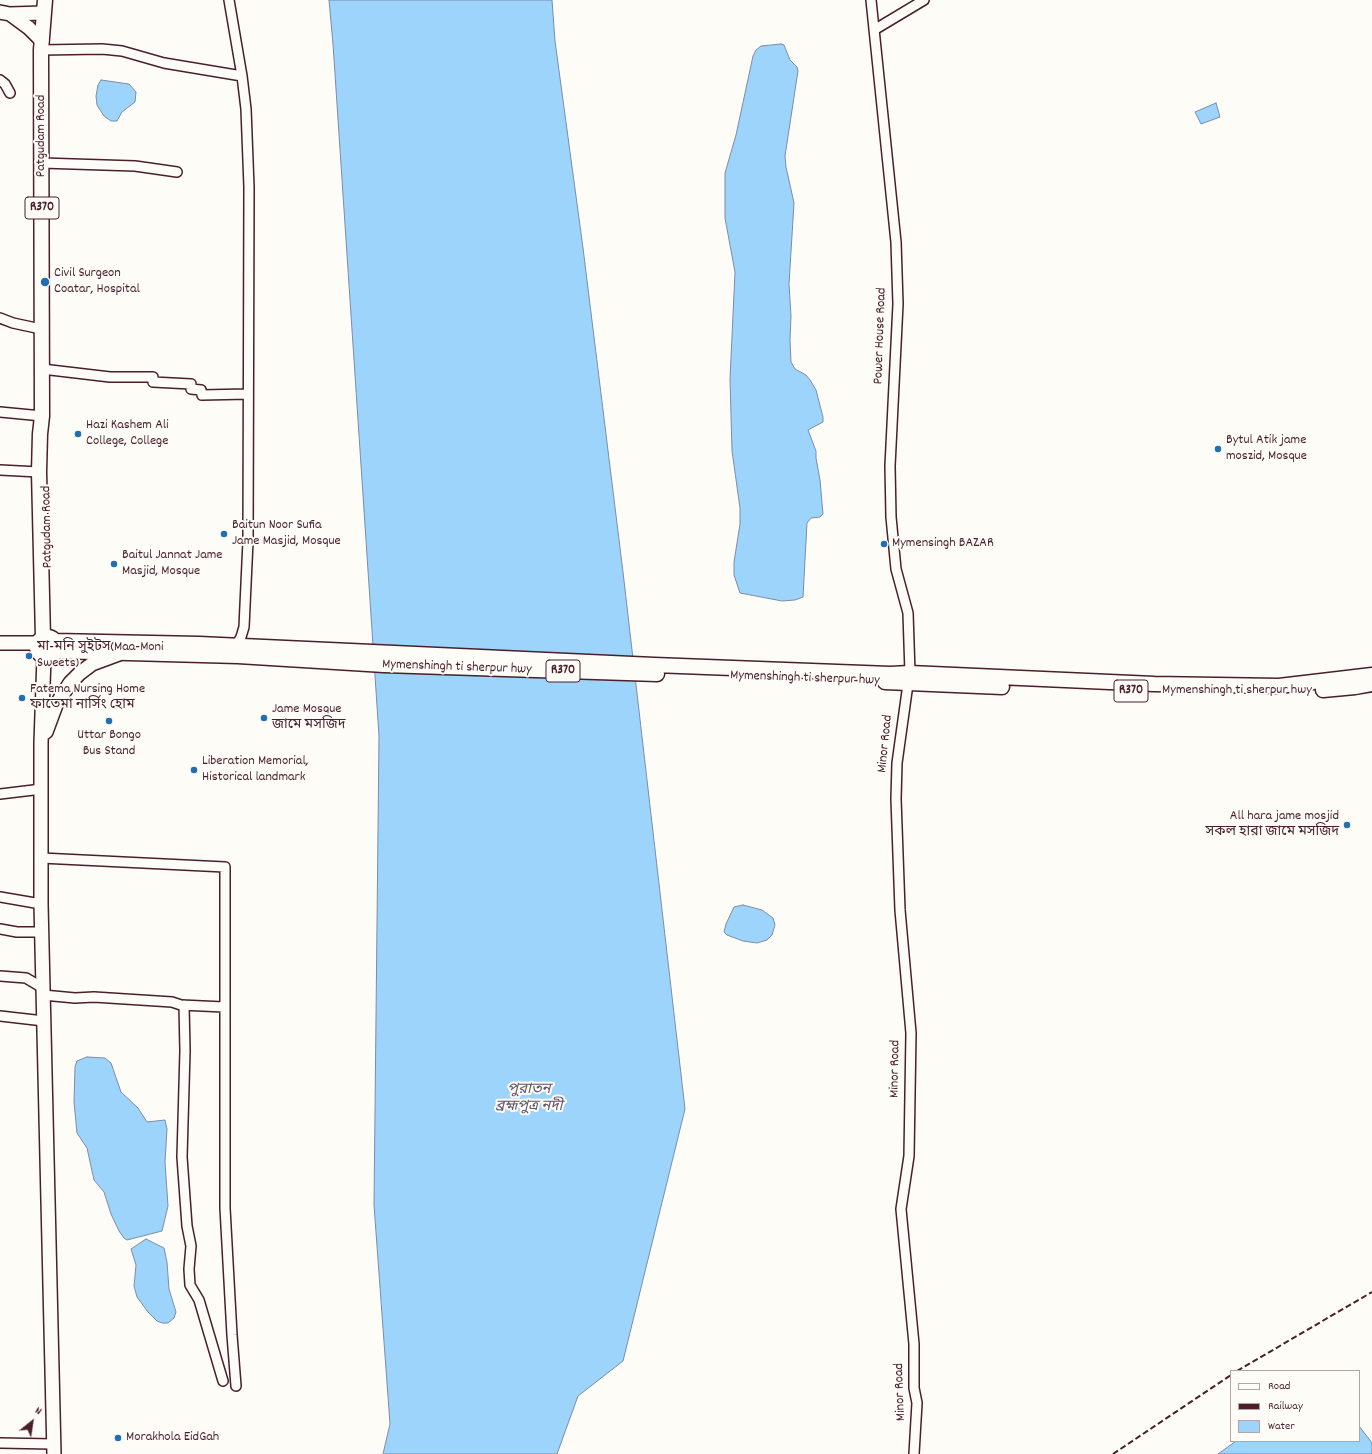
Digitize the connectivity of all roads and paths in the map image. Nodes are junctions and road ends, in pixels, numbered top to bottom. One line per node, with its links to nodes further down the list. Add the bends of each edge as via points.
1 (229, 0): 8 (street)
2 (871, 0): 6 (street, Power House Road)
3 (924, 0): 6 (street)
4 (44, 7): 5 (main road); 7 (main road, Patgudam Road / R370)
5 (5, 13): 7 (main road, via 29,28)
6 (874, 30): 26 (street, Power House Road, via 896,242 897,311 890,466 891,517 896,569 908,613)
7 (42, 46): 8 (street, via 102,48 122,51 164,64); 11 (main road, Patgudam Road / R370)
8 (242, 76): 16 (street, via 249,188)
9 (0, 80): 10 (street)
10 (10, 93)
11 (42, 162): 12 (street, via 135,166); 14 (main road, Patgudam Road / R370)
12 (177, 172)
13 (0, 318): 14 (street)
14 (41, 329): 15 (main road, Patgudam Road / R370)
15 (42, 369): 16 (street, via 110,377 153,377 153,382 191,384 191,389 202,390 202,395); 18 (main road, Patgudam Road / R370)
16 (248, 394): 23 (street, via 248,541 244,627)
17 (0, 412): 18 (street)
18 (42, 416): 20 (main road, Patgudam Road / R370); 22 (main road, Patgudam Road / R370, via 45,434)
19 (0, 470): 20 (street)
20 (39, 472): 22 (main road, Patgudam Road / R370)
21 (0, 643): 22 (main road)
22 (48, 645): 23 (main road); 24 (main road); 28 (main road)
23 (237, 650): 24 (main road); 26 (main road, Mymenshingh ti sherpur hwy / R370)
24 (119, 654): 28 (main road, via 92,664 70,684 56,705)
25 (1372, 675): 26 (main road, Mymenshingh ti sherpur hwy / R370, via 1279,686)
26 (909, 678): 27 (main road, Mymenshingh ti sherpur hwy / R370, via 1226,694 1297,693); 46 (street, Minor Road, via 897,763 896,799 900,910 911,1033 908,1156 901,1209 914,1344 914,1388 917,1404)
27 (1372, 684)
28 (42, 743): 29 (main road)
29 (42, 789): 30 (street); 31 (main road)
30 (0, 794)
31 (41, 858): 33 (main road); 39 (street, via 225,867)
32 (0, 897): 33 (street)
33 (41, 904): 35 (main road)
34 (0, 929): 35 (street)
35 (42, 932): 37 (main road)
36 (0, 976): 37 (street, via 26,978)
37 (43, 991): 38 (street, via 75,998 172,1002); 41 (main road)
38 (184, 1005): 39 (street); 42 (street, via 182,1157 191,1246 190,1285 199,1300)
39 (224, 1007): 43 (street, via 225,1208)
40 (0, 1016): 41 (street)
41 (44, 1021): 45 (main road)
42 (223, 1381)
43 (236, 1386)
44 (0, 1443): 45 (street)
45 (54, 1449)
46 (914, 1454)

